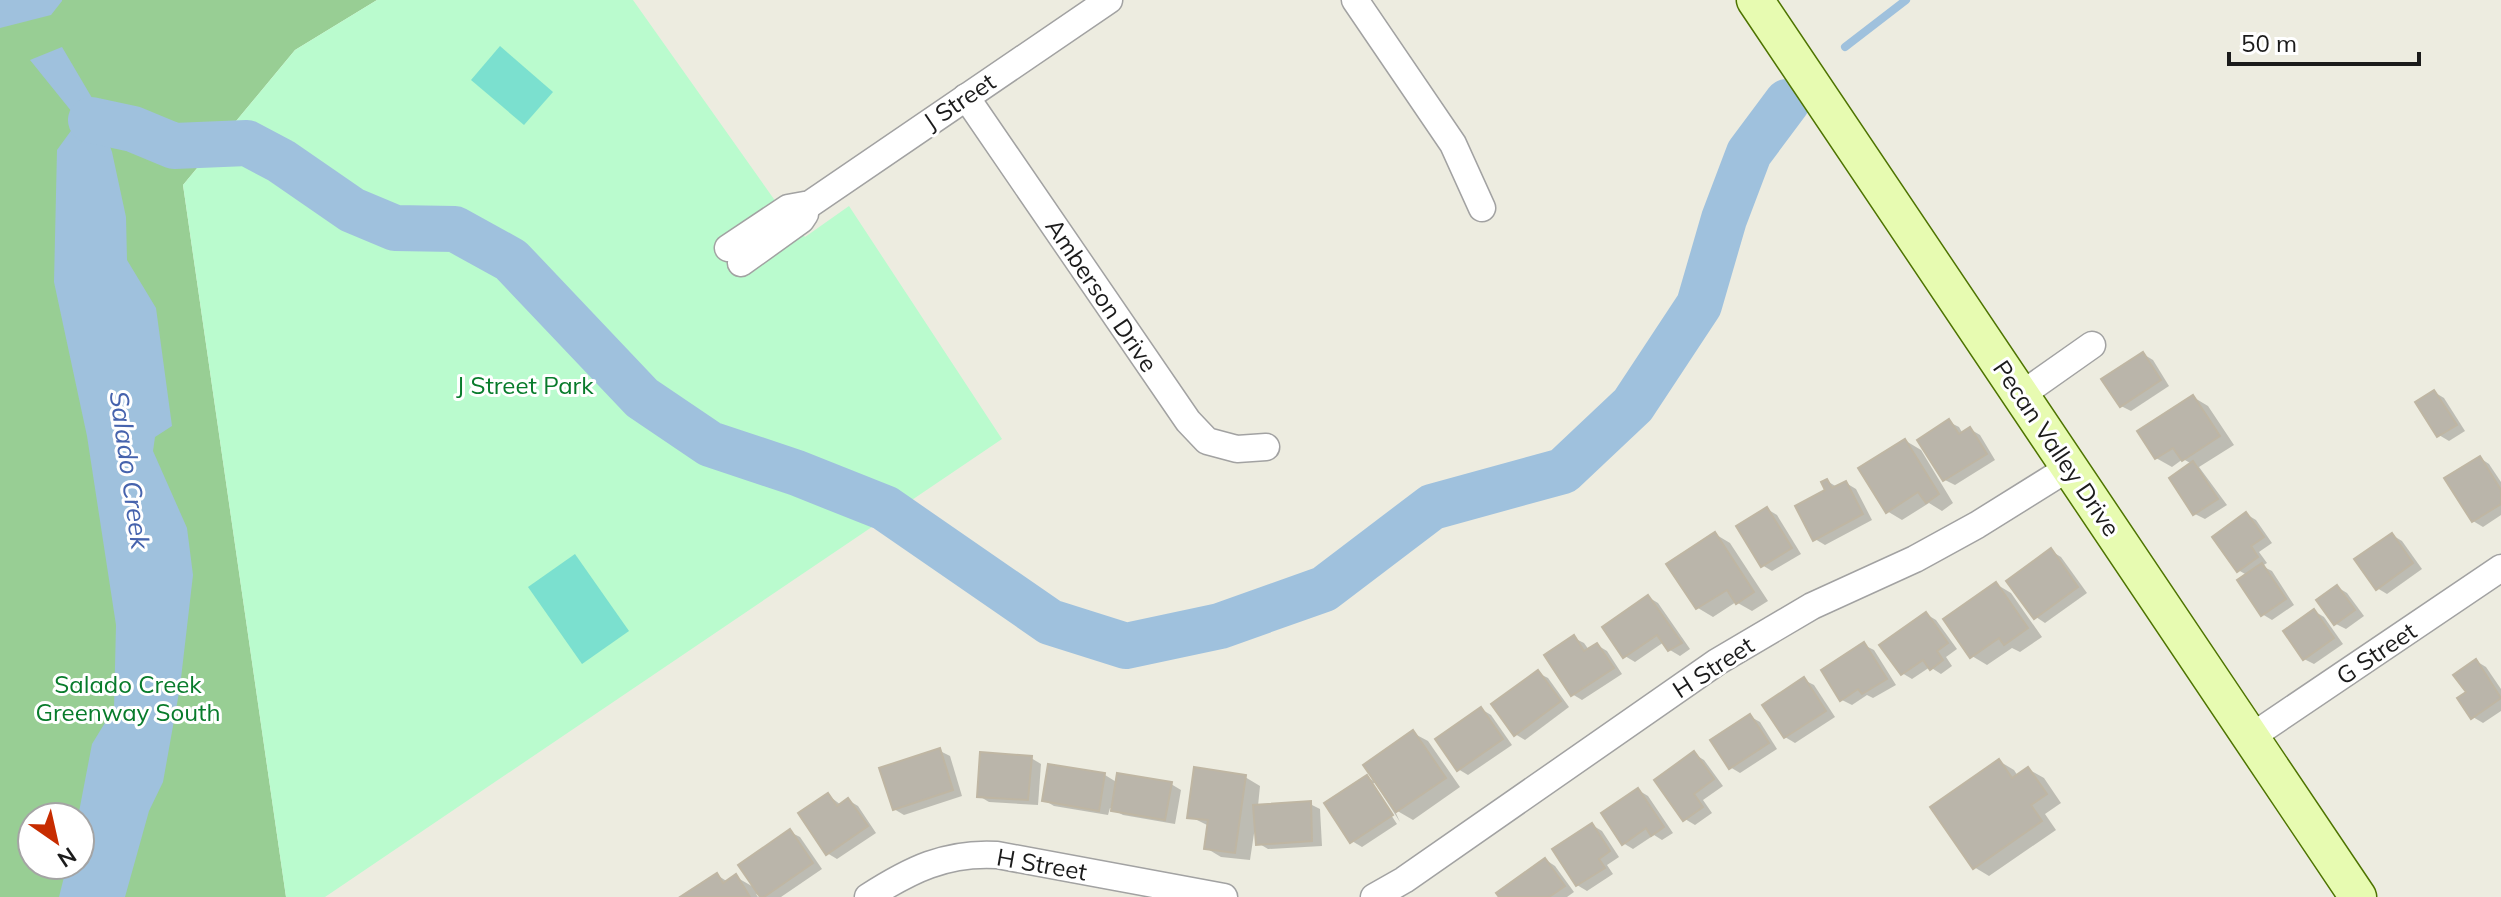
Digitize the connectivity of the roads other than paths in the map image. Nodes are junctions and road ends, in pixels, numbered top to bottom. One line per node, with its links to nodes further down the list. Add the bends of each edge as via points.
1 (1109, 0): 4 (street, J Street)
2 (1355, 0): 5 (street, via 1453,144)
3 (1755, 0): 8 (main road, Pecan Valley Drive)
4 (966, 97): 6 (street, J Street, via 810,204 788,208); 9 (street, Amberson Drive, via 1188,421 1207,441 1237,449)
5 (1482, 208)
6 (734, 255)
7 (2092, 345): 8 (street)
8 (2021, 395): 10 (main road, Pecan Valley Drive)
9 (1266, 447)
10 (2070, 467): 12 (main road, Pecan Valley Drive); 15 (street, H Street, via 1977,525 1812,606 1717,662)
11 (2501, 568): 12 (street, G Street)
12 (2251, 737): 16 (main road, Pecan Valley Drive)
13 (868, 897): 14 (street, H Street, via 910,871 972,853)
14 (1224, 897)
15 (1374, 897)
16 (2358, 897)

